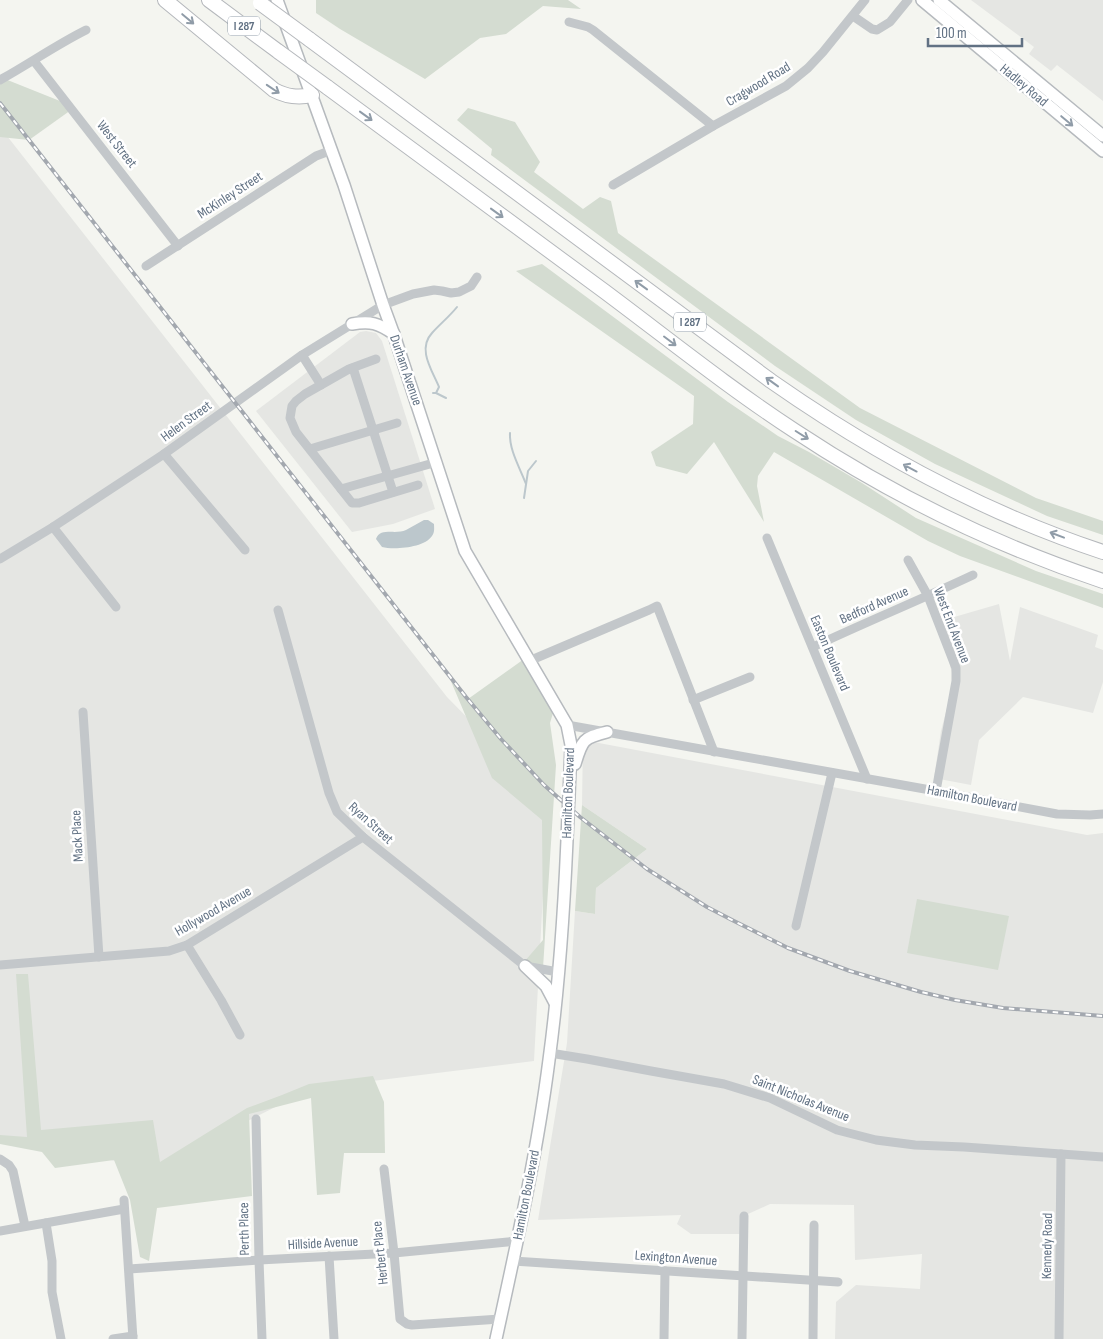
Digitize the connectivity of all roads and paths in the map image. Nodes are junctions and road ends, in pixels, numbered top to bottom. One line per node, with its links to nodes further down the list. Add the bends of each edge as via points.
1 (165, 0): 14 (highway, one-way to 14, via 274,90 293,97)
2 (209, 0): 46 (highway, I 287, one-way to 46, bridge, via 794,431 943,516 1027,553)
3 (277, 0): 14 (main road, Durham Avenue)
4 (865, 0): 9 (street, Cragwood Road)
5 (908, 0): 9 (street, via 890,22 877,30)
6 (922, 0): 18 (main road, Hadley Road, one-way to 18)
7 (938, 0): 16 (main road, Hadley Road)
8 (258, 2): 42 (highway, I 287, one-way to 8, bridge, via 1018,520 936,482 804,404)
9 (853, 16): 15 (street, Cragwood Road, via 808,68 786,86)
10 (569, 22): 15 (street, via 593,30)
11 (86, 30): 12 (street)
12 (34, 61): 13 (street); 20 (street, West Street)
13 (0, 80)
14 (312, 95): 17 (main road, Durham Avenue)
15 (714, 126): 19 (street, Cragwood Road)
16 (1103, 136)
17 (332, 150): 20 (street, McKinley Street, via 310,160); 23 (main road, Durham Avenue)
18 (1103, 151)
19 (613, 185)
20 (178, 246): 21 (street, McKinley Street)
21 (146, 266)
22 (477, 277): 23 (street, Helen Street, via 471,286 458,292 424,291)
23 (383, 305): 24 (street, Helen Street); 25 (main road, Durham Avenue)
24 (352, 324): 25 (main road, via 376,324); 26 (street, Helen Street)
25 (394, 335): 34 (main road, Durham Avenue)
26 (302, 355): 29 (street); 33 (street, Helen Street)
27 (376, 359): 28 (street)
28 (353, 368): 29 (street); 31 (street)
29 (321, 385): 32 (street, via 292,406 290,418 296,432)
30 (397, 423): 31 (street)
31 (373, 430): 32 (street); 35 (street)
32 (310, 449): 37 (street)
33 (164, 454): 39 (street, Helen Street); 41 (street)
34 (437, 462): 35 (street); 51 (main road, Durham Avenue, via 465,551)
35 (388, 476): 37 (street); 38 (street)
36 (418, 485): 38 (street)
37 (341, 489): 38 (street, via 352,503)
38 (394, 492)
39 (53, 527): 43 (street, Helen Street); 48 (street)
40 (767, 538): 50 (street, Easton Boulevard)
41 (245, 550)
42 (1103, 552)
43 (2, 558)
44 (908, 560): 47 (street, West End Avenue)
45 (973, 575): 47 (street, Bedford Avenue)
46 (1103, 580)
47 (928, 596): 50 (street, Bedford Avenue); 61 (street, West End Avenue, via 956,668)
48 (116, 607)
49 (278, 610): 63 (street, Ryan Street, via 329,793 337,812)
50 (813, 647): 59 (street, Easton Boulevard)
51 (529, 661): 53 (street, via 657,606); 55 (main road, Durham Avenue)
52 (750, 677): 53 (street)
53 (694, 700): 57 (street)
54 (83, 712): 66 (street, Mack Place)
55 (567, 725): 56 (street, Hamilton Boulevard); 60 (main road, Hamilton Boulevard, via 571,746)
56 (607, 732): 57 (street, Hamilton Boulevard); 60 (main road, via 591,736 584,742)
57 (714, 752): 58 (street, Hamilton Boulevard)
58 (832, 773): 59 (street, Hamilton Boulevard); 64 (street)
59 (867, 779): 61 (street, Hamilton Boulevard)
60 (570, 780): 69 (main road, Hamilton Boulevard, bridge)
61 (936, 792): 62 (street, Hamilton Boulevard, via 1057,814)
62 (1103, 814)
63 (363, 837): 65 (street, Hollywood Avenue); 68 (street, Ryan Street)
64 (796, 926)
65 (187, 945): 66 (street, Hollywood Avenue, via 169,951); 71 (street)
66 (99, 957): 67 (street, Hollywood Avenue)
67 (0, 965)
68 (525, 966): 69 (street, Ryan Street); 70 (main road, via 546,986)
69 (558, 972): 70 (main road, Hamilton Boulevard)
70 (555, 1003): 72 (main road, Hamilton Boulevard)
71 (240, 1035)
72 (550, 1053): 74 (street, Saint Nicholas Avenue, via 724,1084 760,1094 837,1130 876,1140); 83 (main road, Hamilton Boulevard, via 528,1193)
73 (256, 1118): 86 (street, Perth Place)
74 (1061, 1154): 75 (street, Saint Nicholas Avenue); 103 (street, Kennedy Road)
75 (1103, 1157)
76 (0, 1159): 81 (street, via 13,1172)
77 (384, 1168): 84 (street, Herbert Place)
78 (744, 1216): 90 (street)
79 (46, 1223): 81 (street); 88 (street, via 124,1204); 95 (street, via 52,1261 52,1292)
80 (814, 1225): 91 (street)
81 (25, 1226): 82 (street)
82 (0, 1231)
83 (517, 1241): 84 (street, Hillside Avenue); 87 (main road, Hamilton Boulevard)
84 (394, 1253): 85 (street, Hillside Avenue); 93 (street, Herbert Place, via 400,1319 407,1324)
85 (329, 1256): 86 (street, Hillside Avenue); 98 (street)
86 (258, 1260): 88 (street, Hillside Avenue); 97 (street, Perth Place)
87 (513, 1261): 89 (street, Lexington Avenue); 93 (main road, Hamilton Boulevard)
88 (129, 1269): 94 (street)
89 (665, 1271): 90 (street, Lexington Avenue); 100 (street)
90 (743, 1277): 91 (street, Lexington Avenue); 101 (street)
91 (813, 1282): 92 (street, Lexington Avenue); 102 (street)
92 (838, 1282)
93 (500, 1319): 99 (main road, Hamilton Boulevard)
94 (133, 1337): 96 (street)
95 (61, 1339)
96 (113, 1339)
97 (262, 1339)
98 (334, 1339)
99 (496, 1339)
100 (664, 1339)
101 (742, 1339)
102 (812, 1339)
103 (1060, 1339)

